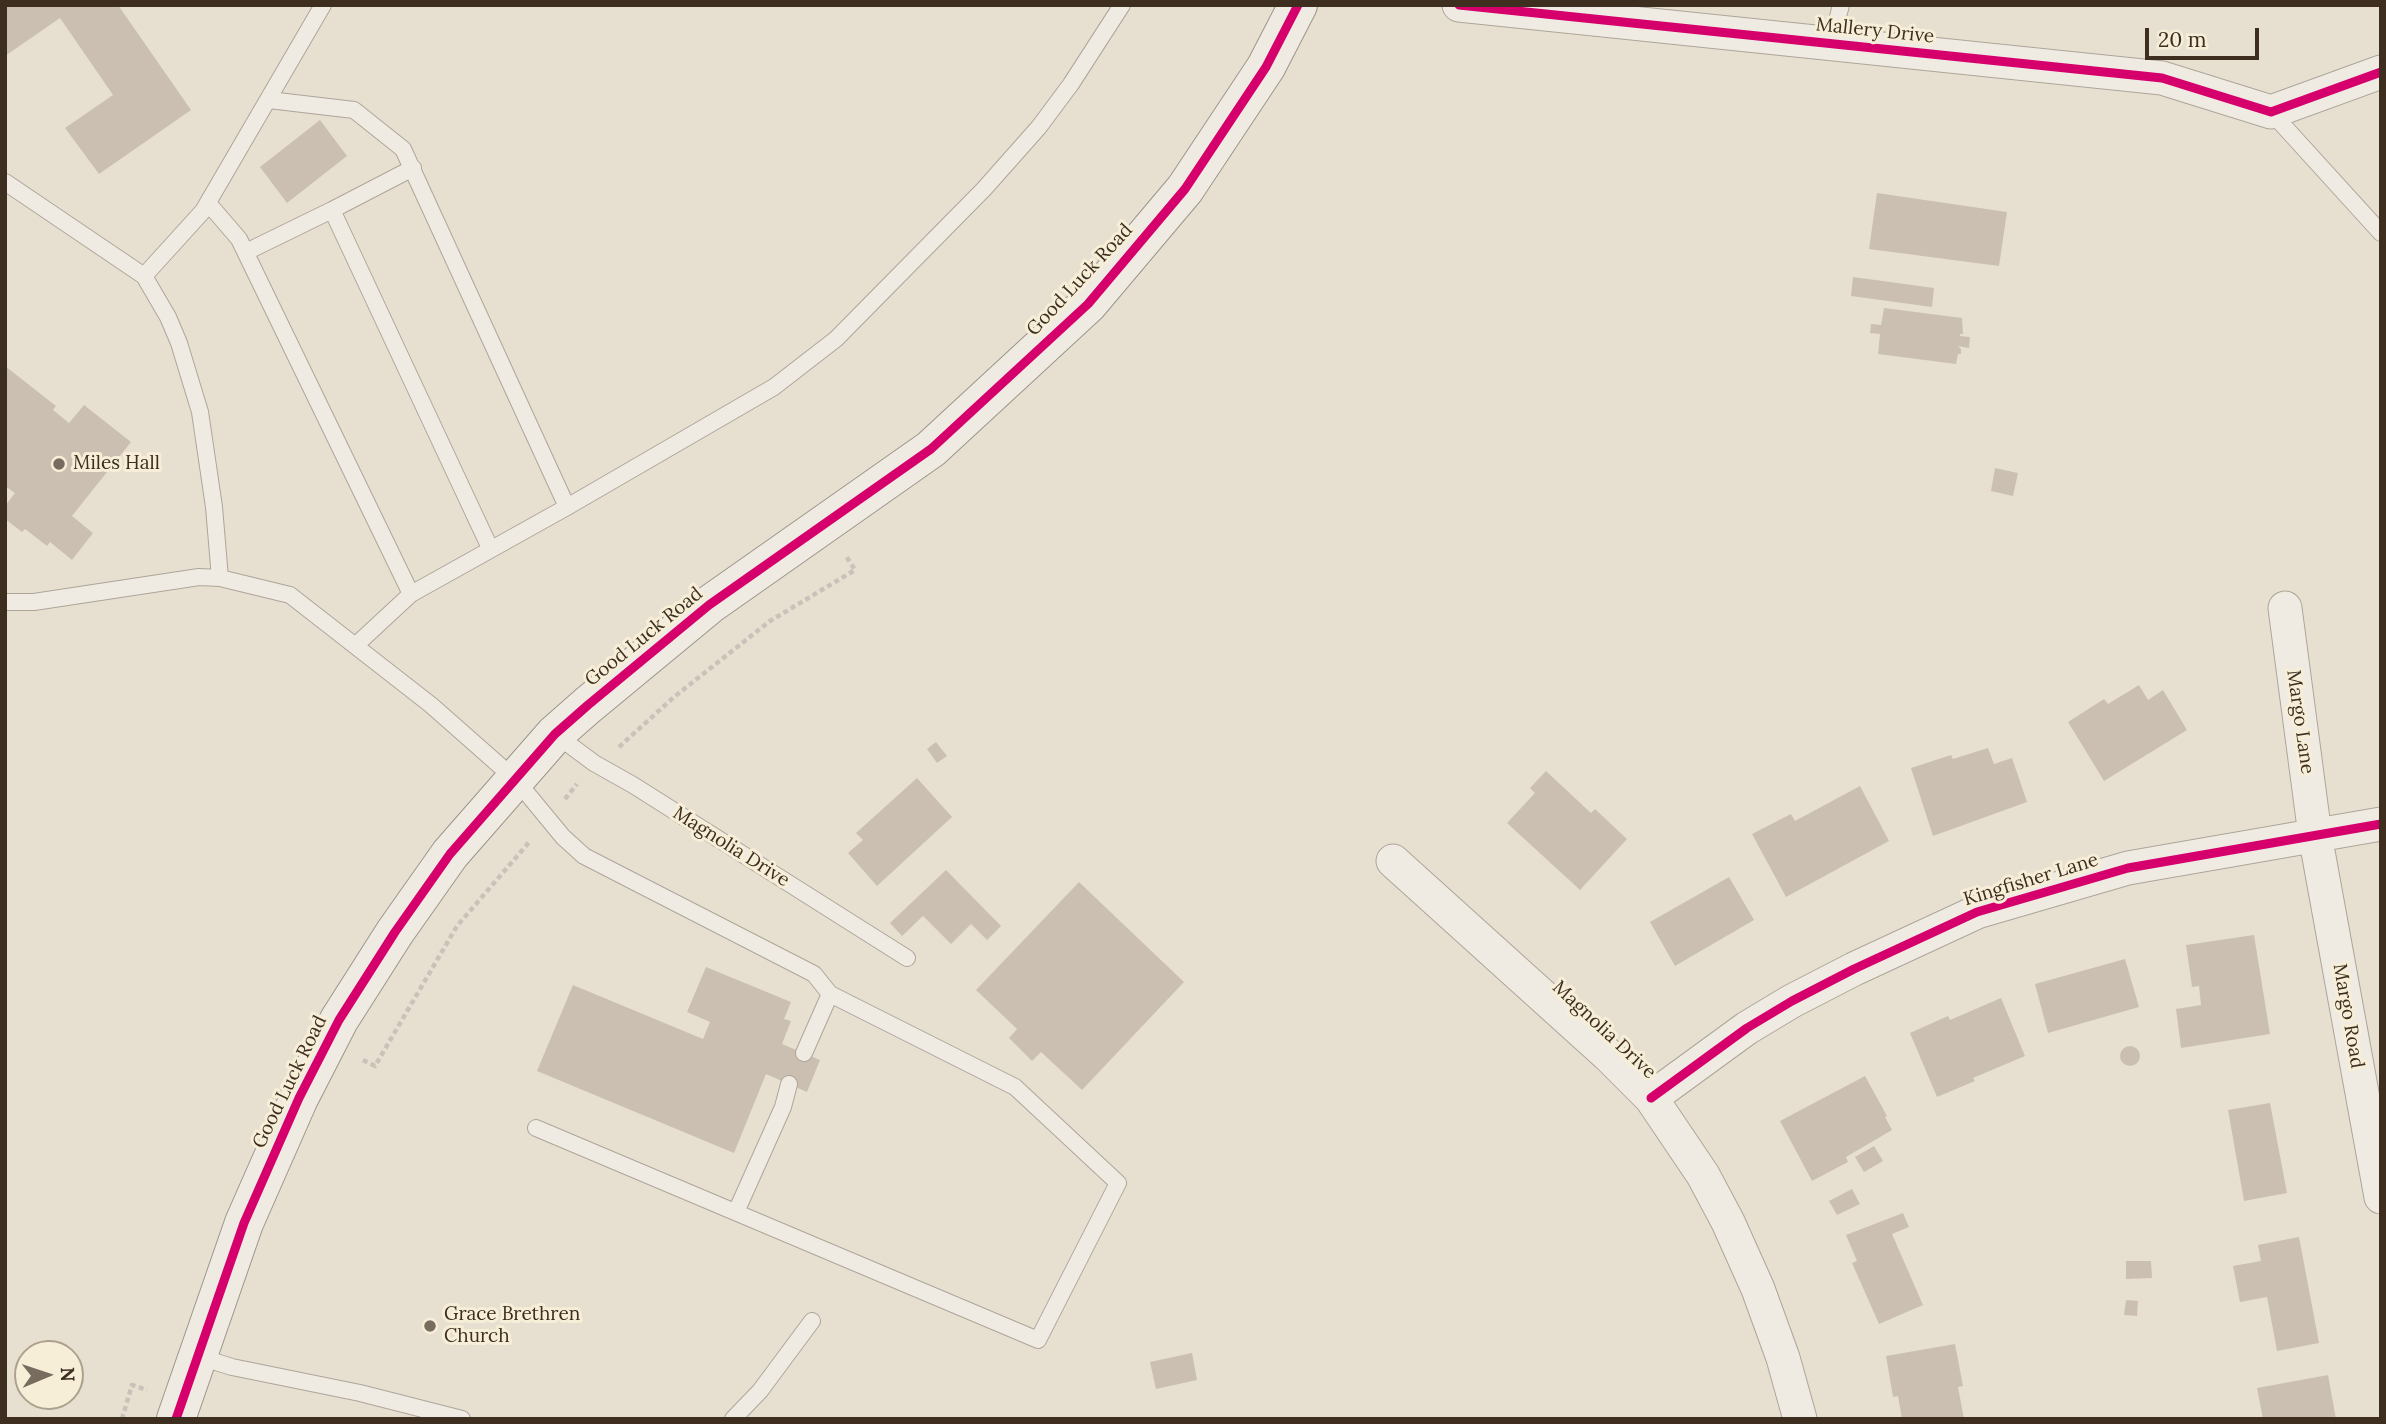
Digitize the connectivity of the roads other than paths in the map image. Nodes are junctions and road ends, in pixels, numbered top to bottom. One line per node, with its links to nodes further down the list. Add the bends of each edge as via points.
1 (323, 5): 8 (lane)
2 (1122, 5): 17 (lane, via 1039,127 836,339 774,387)
3 (1298, 5): 24 (main road, Good Luck Road, via 1266,67 1185,188 1088,304 932,449 709,605)
4 (1459, 5): 6 (street, Mallery Drive)
5 (1841, 5): 6 (lane)
6 (1831, 44): 9 (street, Mallery Drive, via 2162,78)
7 (2381, 72): 9 (street)
8 (269, 100): 10 (lane, via 354,110 402,149); 12 (lane)
9 (2272, 112): 14 (lane)
10 (413, 168): 13 (lane); 17 (lane)
11 (5, 182): 16 (lane)
12 (208, 204): 15 (lane); 16 (lane)
13 (332, 209): 15 (lane); 18 (lane)
14 (2379, 228)
15 (246, 252): 20 (lane)
16 (144, 276): 19 (lane, via 179,343 200,412)
17 (568, 507): 18 (lane)
18 (490, 548): 20 (lane)
19 (220, 578): 21 (lane); 23 (lane, via 290,595)
20 (411, 594): 23 (lane)
21 (5, 603)
22 (2285, 608): 27 (street, Margo Lane)
23 (356, 645): 25 (lane)
24 (555, 734): 25 (main road, Good Luck Road); 29 (lane, Magnolia Drive, via 594,763)
25 (516, 780): 30 (lane, via 584,856 814,974); 38 (main road, Good Luck Road, via 450,854 339,1020 244,1223)
26 (2381, 824): 27 (street, Kingfisher Lane)
27 (2315, 835): 33 (street, Kingfisher Lane, via 2128,868 1978,912 1792,1001); 35 (street, Margo Road)
28 (1393, 861): 33 (street, Magnolia Drive)
29 (907, 958)
30 (830, 995): 31 (lane); 36 (lane, via 1015,1087 1118,1183 1038,1340)
31 (804, 1054)
32 (789, 1084): 36 (lane)
33 (1651, 1098): 42 (street, Magnolia Drive, via 1703,1175 1728,1222 1758,1289)
34 (536, 1128): 36 (lane)
35 (2381, 1197)
36 (736, 1212)
37 (812, 1321): 41 (lane)
38 (197, 1356): 39 (main road, Good Luck Road); 40 (lane)
39 (176, 1419)
40 (462, 1419)
41 (733, 1419)
42 (1800, 1419)

